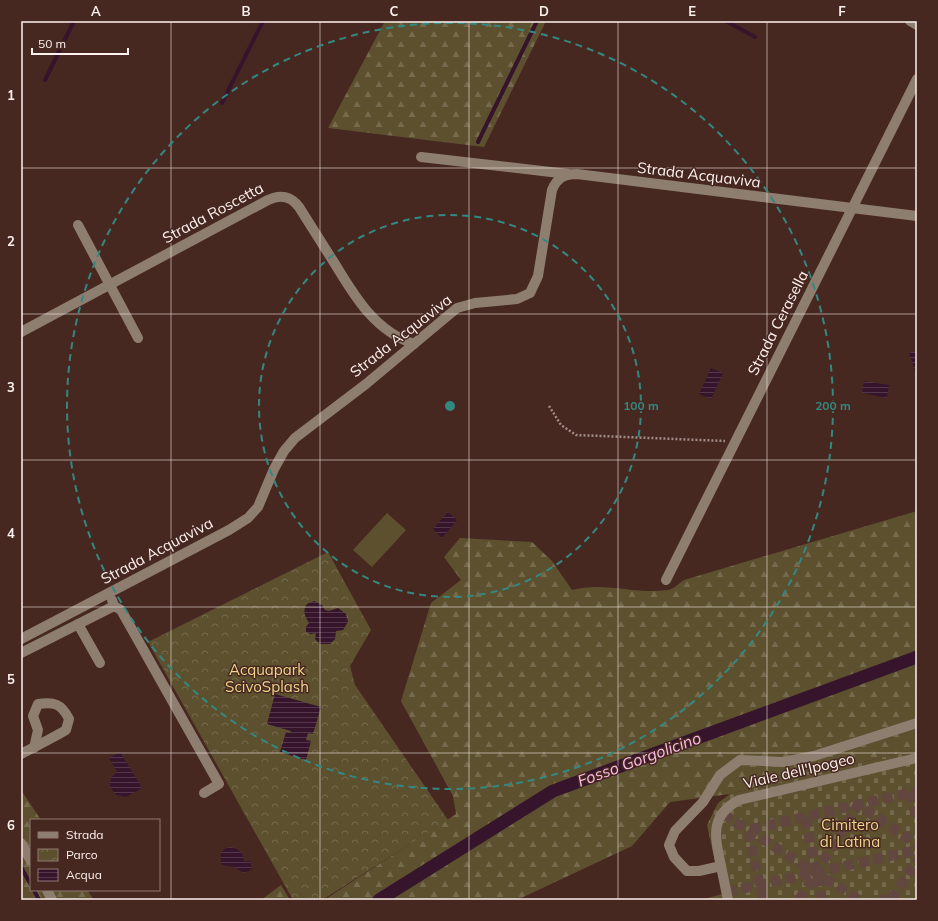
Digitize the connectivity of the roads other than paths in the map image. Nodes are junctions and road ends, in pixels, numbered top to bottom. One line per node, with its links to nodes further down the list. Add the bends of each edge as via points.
1 (910, 21): 2 (street)
2 (917, 24)
3 (917, 78): 6 (street, Strada Cerasella)
4 (421, 157): 5 (street)
5 (568, 174): 6 (street, Strada Acquaviva); 12 (street, Strada Acquaviva, via 558,179 552,190 538,276 530,292 522,298 463,306)
6 (852, 209): 7 (street, Strada Acquaviva); 13 (street, Strada Cerasella)
7 (917, 216)
8 (78, 225): 9 (street)
9 (110, 285): 10 (street, Strada Roscetta); 11 (street); 12 (street, Strada Roscetta, via 268,200 286,197 294,200 300,207 358,302 377,322 400,339)
10 (21, 332)
11 (138, 338)
12 (414, 344): 14 (street, Strada Acquaviva, via 295,438 274,469 261,502 248,518)
13 (666, 580)
14 (107, 594): 15 (street); 17 (street, Strada Acquaviva)
15 (114, 606): 16 (street); 24 (street, via 122,610 219,784)
16 (78, 624): 18 (street); 19 (street)
17 (21, 639)
18 (21, 653)
19 (100, 663)
20 (917, 723): 27 (street, via 814,756 783,762 740,760 720,775 703,802 675,831 669,845 674,858 686,871)
21 (34, 748): 21 (street, via 66,730 69,719 64,710 53,702 38,704 33,716 38,730); 22 (street)
22 (21, 754)
23 (917, 758): 27 (street, Viale dell'Ipogeo, via 739,800 729,806 718,822 715,832)
24 (204, 793)
25 (21, 843): 26 (street)
26 (30, 859)
27 (721, 866): 30 (street, Viale dell'Ipogeo)
28 (48, 891): 29 (street)
29 (52, 900)
30 (728, 900)

